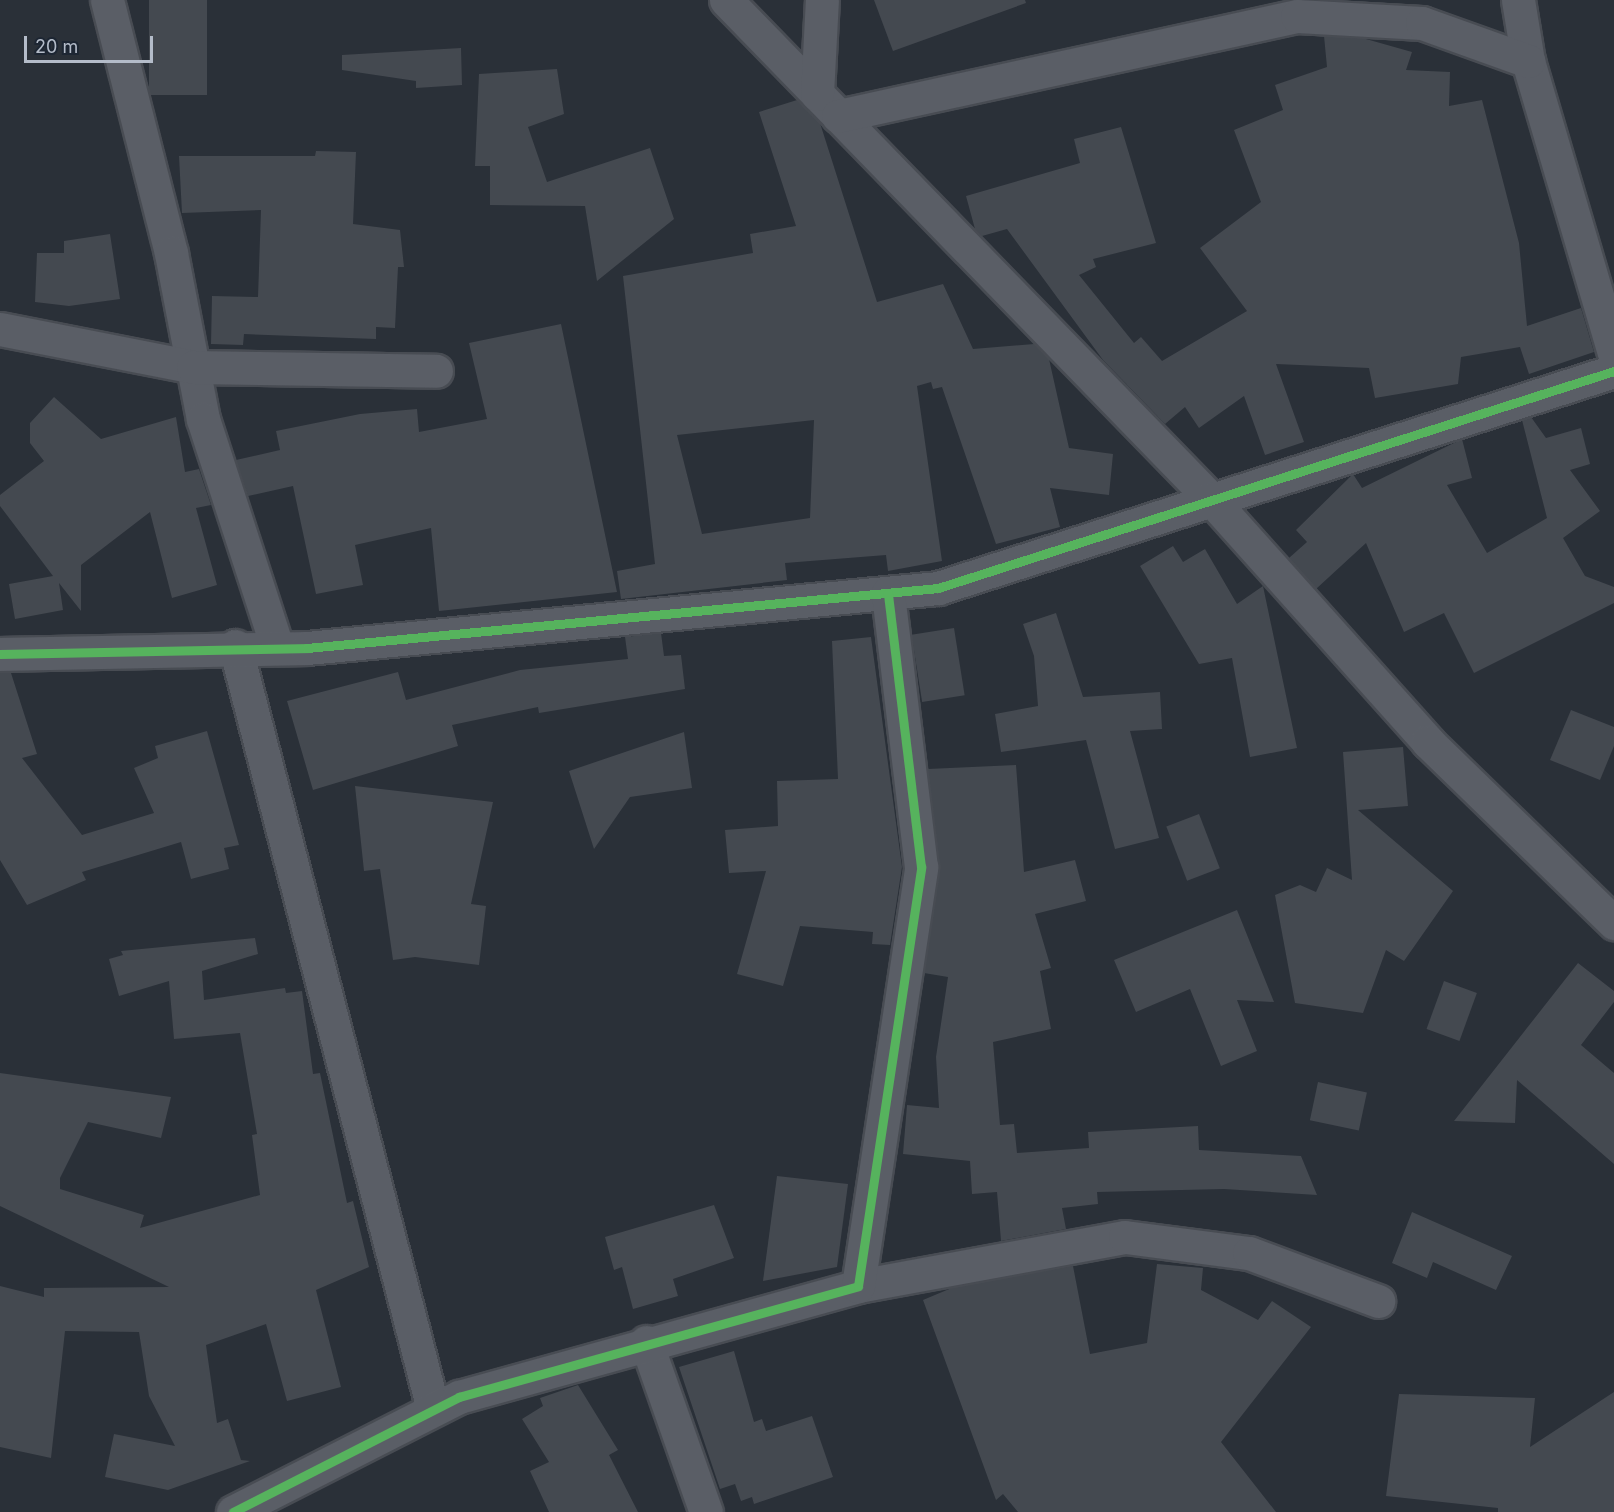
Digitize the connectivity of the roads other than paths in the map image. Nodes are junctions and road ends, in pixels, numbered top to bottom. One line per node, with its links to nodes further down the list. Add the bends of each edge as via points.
1 (107, 0): 10 (street, via 171,254)
2 (726, 0): 7 (street)
3 (822, 0): 7 (street)
4 (1518, 0): 6 (street)
5 (1297, 8): 6 (street, via 1422,23); 7 (street)
6 (1528, 61): 9 (street)
7 (828, 105): 13 (street)
8 (0, 328): 10 (street)
9 (1614, 353)
10 (193, 367): 11 (street); 16 (street, via 203,418)
11 (435, 371)
12 (1614, 371): 13 (street)
13 (1211, 500): 14 (street, via 938,588); 18 (street, via 1428,742)
14 (888, 593): 16 (street); 19 (street, via 921,867)
15 (235, 645): 16 (street); 17 (street); 22 (street)
16 (277, 647)
17 (0, 654)
18 (1614, 923)
19 (858, 1286): 20 (street, via 1125,1237 1249,1252); 21 (street)
20 (1378, 1301)
21 (646, 1342): 22 (street, via 459,1397); 25 (street)
22 (433, 1409): 23 (street)
23 (270, 1503): 24 (street)
24 (233, 1512)
25 (706, 1512)

